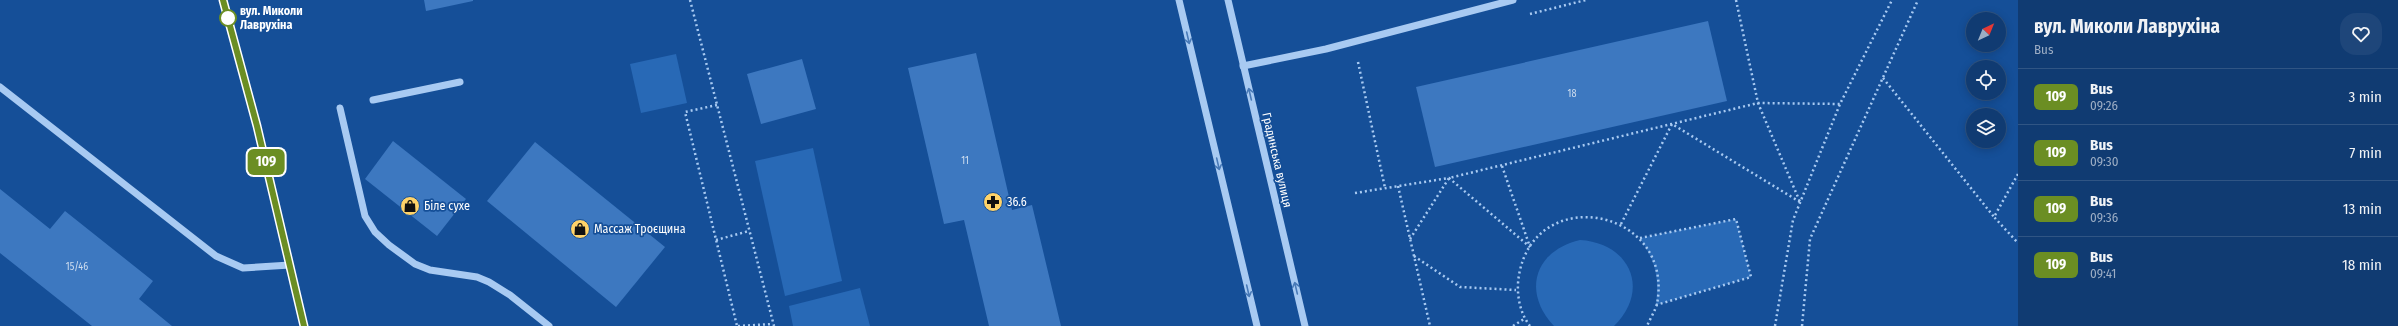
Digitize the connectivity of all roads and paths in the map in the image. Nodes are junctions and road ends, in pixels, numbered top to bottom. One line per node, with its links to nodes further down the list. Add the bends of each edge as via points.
1 (223, 0): 37 (street, via 257,126)
2 (690, 0): 18 (path)
3 (1179, 0): 45 (street, one-way to 45)
4 (1228, 0): 11 (street, Градинська вулиця)
5 (1513, 0): 9 (street)
6 (1736, 0): 16 (path)
7 (1892, 0): 17 (path)
8 (1918, 0): 12 (path)
9 (1494, 2): 10 (street)
10 (1353, 40): 11 (street, via 1326,49); 25 (path)
11 (1243, 66): 46 (street, Градинська вулиця, one-way to 11)
12 (1883, 78): 28 (path); 52 (path, via 1810,239)
13 (460, 82): 15 (street)
14 (0, 87): 37 (street, via 216,256 243,268)
15 (373, 100)
16 (1758, 103): 17 (path); 20 (path); 27 (path)
17 (1840, 104): 27 (path)
18 (716, 105): 30 (path); 33 (path, via 685,112)
19 (340, 108): 43 (street, via 365,216 375,232 415,264 430,270 477,277 489,282)
20 (1672, 124): 21 (path); 27 (path); 29 (path)
21 (1502, 166): 23 (path); 35 (path)
22 (2018, 174): 28 (path)
23 (1449, 178): 24 (path); 32 (path); 35 (path)
24 (1398, 186): 25 (path); 32 (path)
25 (1385, 188): 26 (path)
26 (1355, 193)
27 (1800, 202): 51 (path, via 1793,220)
28 (1994, 217): 34 (path)
29 (1621, 224): 31 (path); 35 (path, via 1592,216 1563,220 1538,236)
30 (749, 231): 33 (path); 41 (path)
31 (1640, 238): 39 (path, via 1653,258 1658,282); 39 (path, via 1736,219 1751,277)
32 (1410, 239): 36 (path)
33 (716, 240): 44 (path)
34 (2018, 243)
35 (1530, 247): 38 (path, via 1522,260)
36 (1414, 255): 38 (path, via 1460,287); 47 (path)
37 (290, 265): 42 (street)
38 (1516, 290): 40 (path)
39 (1656, 305): 50 (path)
40 (1524, 318): 48 (path); 49 (path)
41 (773, 325): 44 (path)
42 (304, 326)
43 (549, 326)
44 (738, 326)
45 (1256, 326)
46 (1305, 326)
47 (1430, 326)
48 (1513, 326)
49 (1530, 326)
50 (1647, 326)
51 (1775, 326)
52 (1802, 326)

